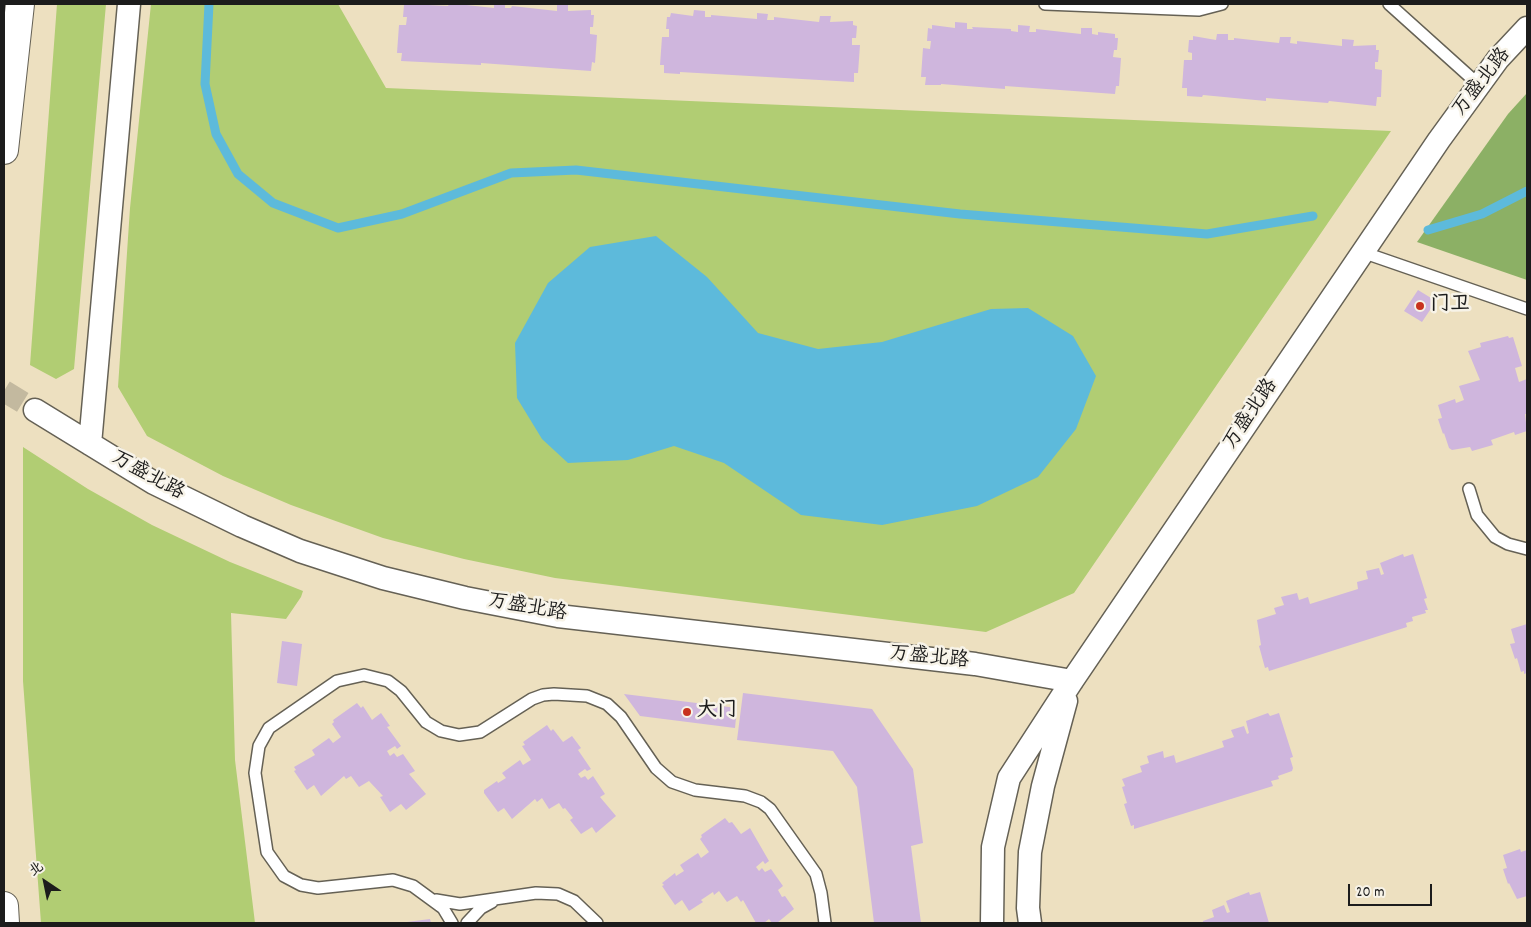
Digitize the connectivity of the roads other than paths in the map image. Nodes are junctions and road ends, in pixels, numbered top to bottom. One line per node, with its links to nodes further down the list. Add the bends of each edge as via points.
1 (20, 4): 8 (street)
2 (129, 4): 12 (street)
3 (1045, 4): 4 (lane, via 1199,10)
4 (1221, 4)
5 (1389, 4): 7 (lane)
6 (1527, 28): 7 (street, 万盛北路)
7 (1479, 85): 9 (street, 万盛北路)
8 (4, 150)
9 (1362, 252): 10 (lane); 15 (street, 万盛北路)
10 (1527, 309)
11 (35, 410): 12 (street, 万盛北路)
12 (90, 444): 15 (street, 万盛北路, via 154,483 300,551 383,578 456,596 558,616 975,664)
13 (1469, 490): 14 (lane, via 1477,515 1495,537)
14 (1527, 549)
15 (1072, 681): 24 (street, via 1009,778 993,847); 25 (street, via 1043,786 1030,852)
16 (502, 898): 17 (lane, via 455,904); 21 (lane, via 481,908); 22 (lane, via 546,892 558,894 574,901)
17 (434, 899): 20 (lane); 23 (lane, via 413,886 393,880 318,888 301,885 284,876 267,852 255,773 259,746 269,728 336,681 355,675 380,678 401,691 426,722 441,731 459,735 480,732 543,695 587,696 608,704 622,717 656,768 672,782 694,790 745,796 770,809 816,874)
18 (4, 906): 19 (street)
19 (5, 923)
20 (452, 923)
21 (468, 923)
22 (597, 923)
23 (825, 923)
24 (992, 923)
25 (1030, 923)

